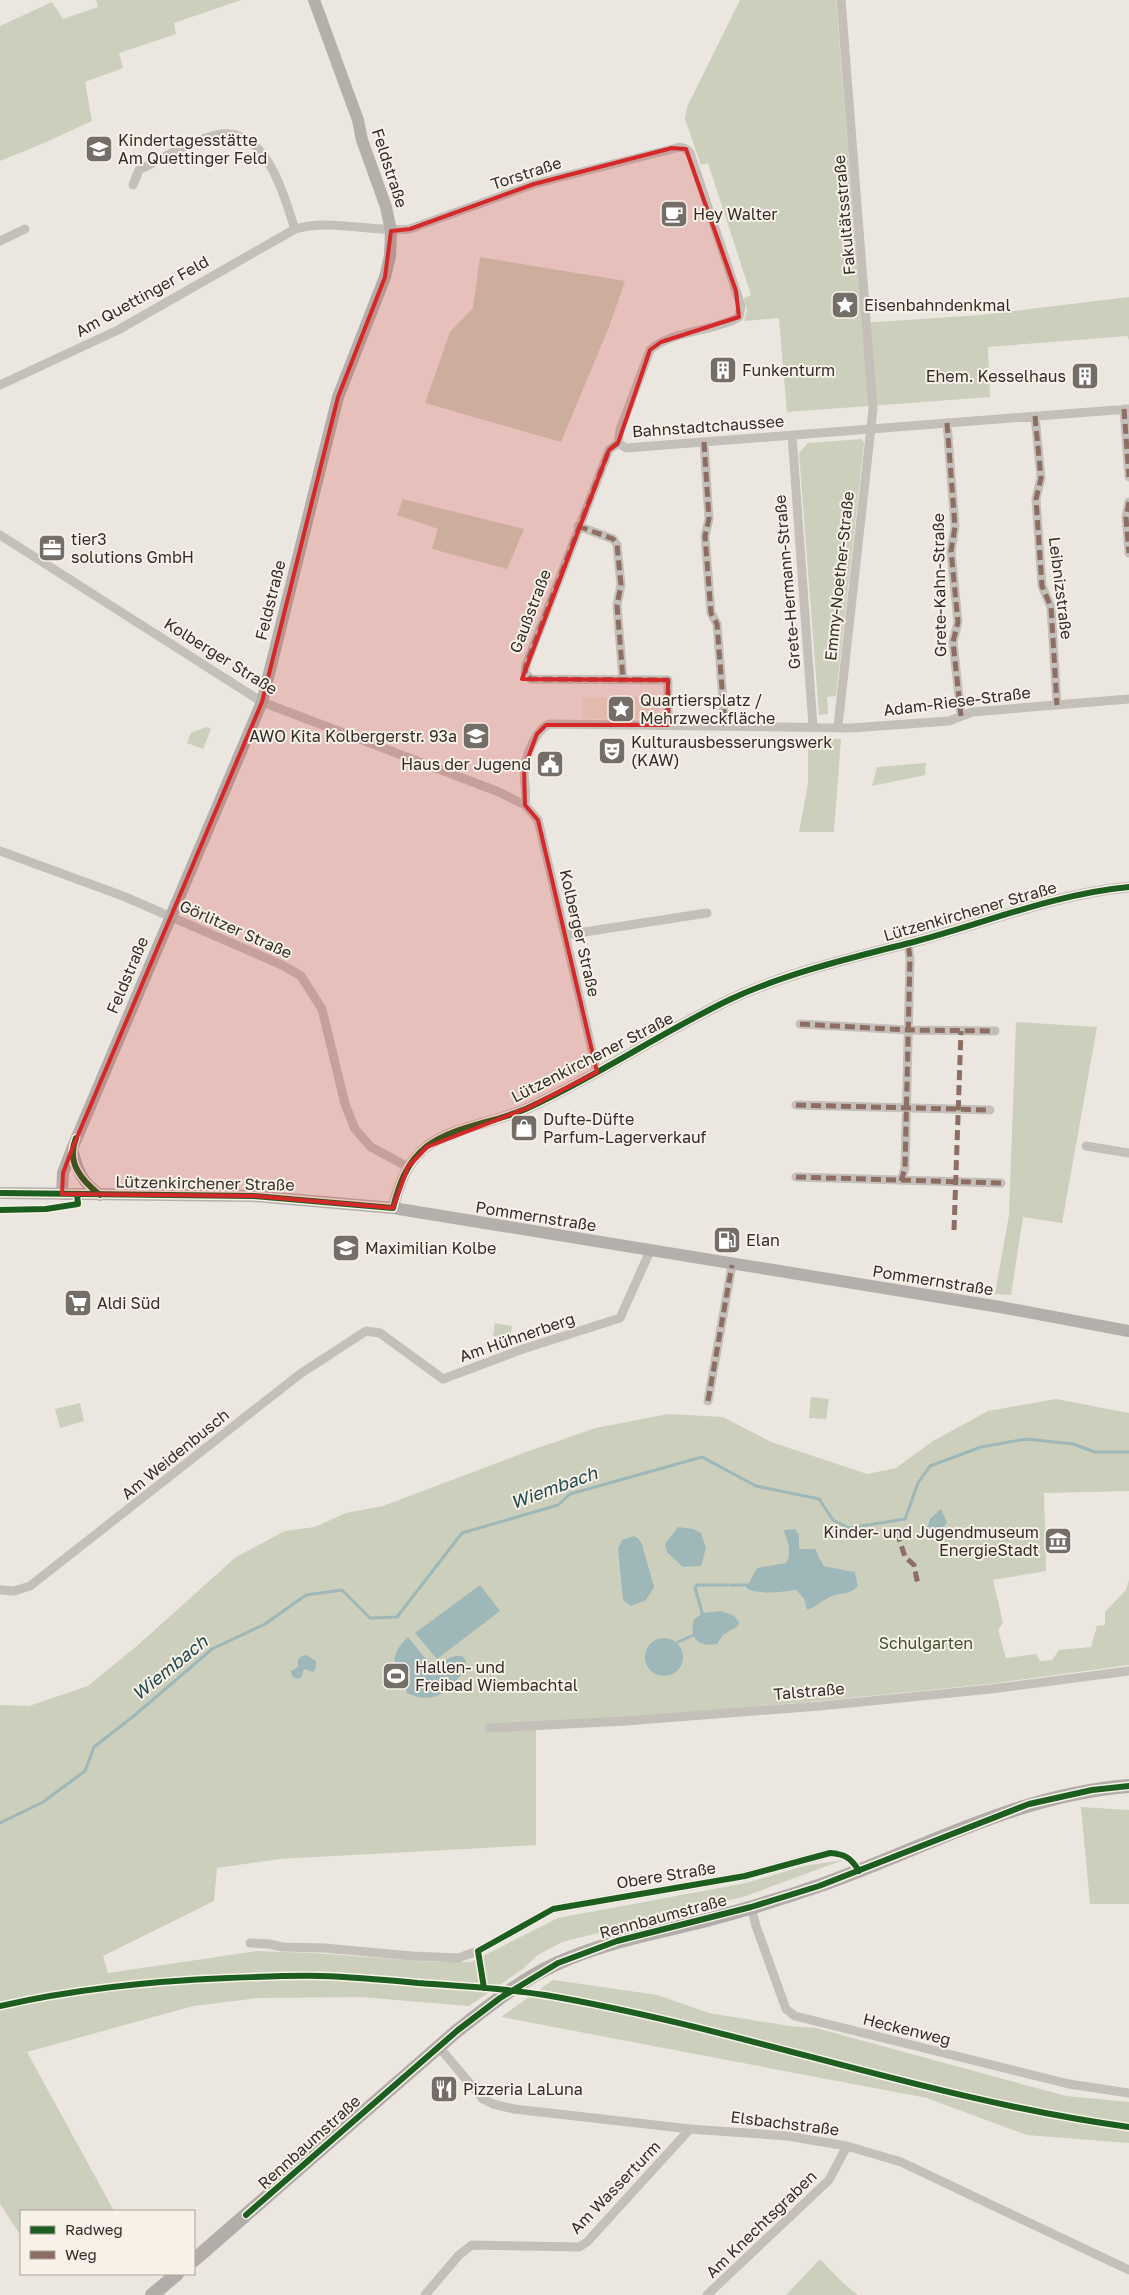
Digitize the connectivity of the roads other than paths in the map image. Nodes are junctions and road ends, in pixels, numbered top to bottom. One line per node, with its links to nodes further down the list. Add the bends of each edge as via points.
1 (314, 0): 7 (main road, Feldstraße, via 358,120)
2 (841, 0): 13 (street, Fakultätsstraße, via 867,316)
3 (672, 148): 7 (street, Torstraße, via 534,184 410,229); 16 (street, Bahnstadtchaussee, via 680,147 690,153 741,306 739,317 662,342 650,350)
4 (133, 185): 6 (street, via 139,170 182,149 213,135 237,136 257,147 276,174)
5 (25, 229): 8 (street)
6 (295, 229): 7 (street, Am Quettinger Feld, via 305,226 357,226); 9 (street, Am Quettinger Feld, via 118,330)
7 (391, 231): 24 (main road, Feldstraße, via 385,278 338,397)
8 (0, 241)
9 (0, 385)
10 (1126, 409): 11 (street, Bahnstadtchaussee); 17 (street)
11 (1036, 416): 12 (street, Bahnstadtchaussee); 25 (street, Leibnizstraße, via 1041,478 1036,499 1042,586 1050,607)
12 (947, 423): 13 (street, Bahnstadtchaussee); 26 (street, Grete-Kahn-Straße, via 955,527 951,551 958,622 953,642)
13 (872, 429): 14 (street, Bahnstadtchaussee); 30 (street, Emmy-Noether-Straße)
14 (792, 435): 15 (street, Bahnstadtchaussee); 29 (street, Grete-Hermann-Straße)
15 (704, 442): 16 (street, Bahnstadtchaussee, via 626,448); 28 (street, via 709,519 705,536 711,613 717,624)
16 (618, 443): 19 (street, Gaußstraße, via 608,450)
17 (1129, 477)
18 (1129, 502): 21 (street, via 1126,517)
19 (578, 526): 22 (street, via 613,539 617,545 621,585 617,605); 22 (street, Gaußstraße, via 525,673 531,679)
20 (0, 535): 24 (street, Kolberger Straße)
21 (1129, 553)
22 (623, 679): 27 (street, Gaußstraße, via 668,680)
23 (1129, 699): 25 (street, Adam-Riese-Straße)
24 (262, 702): 31 (street, Kolberger Straße, via 499,792); 35 (main road, Feldstraße)
25 (1057, 705): 26 (street, Adam-Riese-Straße, via 972,712)
26 (961, 716): 30 (street, Adam-Riese-Straße, via 949,721 851,728)
27 (668, 725): 28 (street, Adam-Riese-Straße); 31 (street, via 550,724 542,727 524,768)
28 (725, 726): 29 (street, Adam-Riese-Straße)
29 (813, 726): 30 (street, Adam-Riese-Straße)
30 (838, 726)
31 (525, 805): 36 (street, Kolberger Straße, via 538,820)
32 (0, 851): 35 (street, Görlitzer Straße, via 104,888)
33 (1129, 888): 37 (street, Lützenkirchener Straße, via 1102,890 1040,903)
34 (707, 913): 36 (street)
35 (170, 916): 46 (main road, Feldstraße); 48 (street, Görlitzer Straße, via 302,976 322,1009 345,1104 355,1129 371,1147)
36 (565, 936): 41 (street, Kolberger Straße)
37 (908, 943): 39 (street); 41 (street, Lützenkirchener Straße, via 768,983)
38 (800, 1024): 39 (street)
39 (908, 1030): 40 (street); 43 (street)
40 (995, 1031)
41 (597, 1072): 48 (street, Lützenkirchener Straße, via 528,1108 435,1141)
42 (796, 1105): 43 (street)
43 (906, 1108): 44 (street); 50 (street, via 905,1168)
44 (990, 1110)
45 (1086, 1146): 47 (street)
46 (72, 1149): 53 (main road, Feldstraße, via 63,1173); 54 (main road, via 80,1176)
47 (1129, 1153)
48 (408, 1167): 55 (street, Lützenkirchener Straße)
49 (796, 1177): 50 (street)
50 (901, 1181): 51 (street)
51 (1001, 1183)
52 (0, 1193): 53 (main road, Lützenkirchener Straße)
53 (62, 1194): 54 (main road, Lützenkirchener Straße)
54 (100, 1195): 55 (main road, Lützenkirchener Straße, via 254,1196)
55 (393, 1208): 56 (main road, Pommernstraße)
56 (650, 1251): 57 (main road, Pommernstraße); 58 (street, Am Hühnerberg, via 620,1318 443,1378 380,1333)
57 (732, 1265): 59 (main road, Pommernstraße, via 1000,1307); 60 (street)
58 (366, 1330): 61 (street, Am Weidenbusch, via 300,1374 30,1586 14,1591)
59 (1129, 1331)
60 (708, 1401)
61 (0, 1590)
62 (1129, 1671): 63 (street, Talstraße, via 820,1706 626,1722)
63 (489, 1728)
64 (1129, 1786): 65 (main road, Rennbaumstraße, via 1092,1790 1029,1804)
65 (859, 1870): 66 (main road, Rennbaumstraße); 67 (street, Obere Straße, via 842,1854 830,1853 745,1876 553,1909 478,1951 458,1958)
66 (751, 1907): 68 (main road, Rennbaumstraße, via 607,1944 558,1963 500,1998); 69 (street, Heckenweg, via 786,2008 796,2016 1069,2084)
67 (250, 1943)
68 (438, 2046): 70 (street, Elsbachstraße, via 483,2100 493,2104); 72 (main road, Rennbaumstraße)
69 (1129, 2093)
70 (690, 2128): 71 (street, Elsbachstraße, via 787,2136); 76 (street, Am Wasserturm, via 587,2242 579,2247 472,2246 459,2254)
71 (847, 2146): 73 (street, Elsbachstraße, via 901,2162); 77 (street, Am Knechtsgraben, via 829,2180)
72 (195, 2259)
73 (1129, 2270)
74 (176, 2275): 75 (main road)
75 (152, 2295)
76 (424, 2295)
77 (707, 2295)

